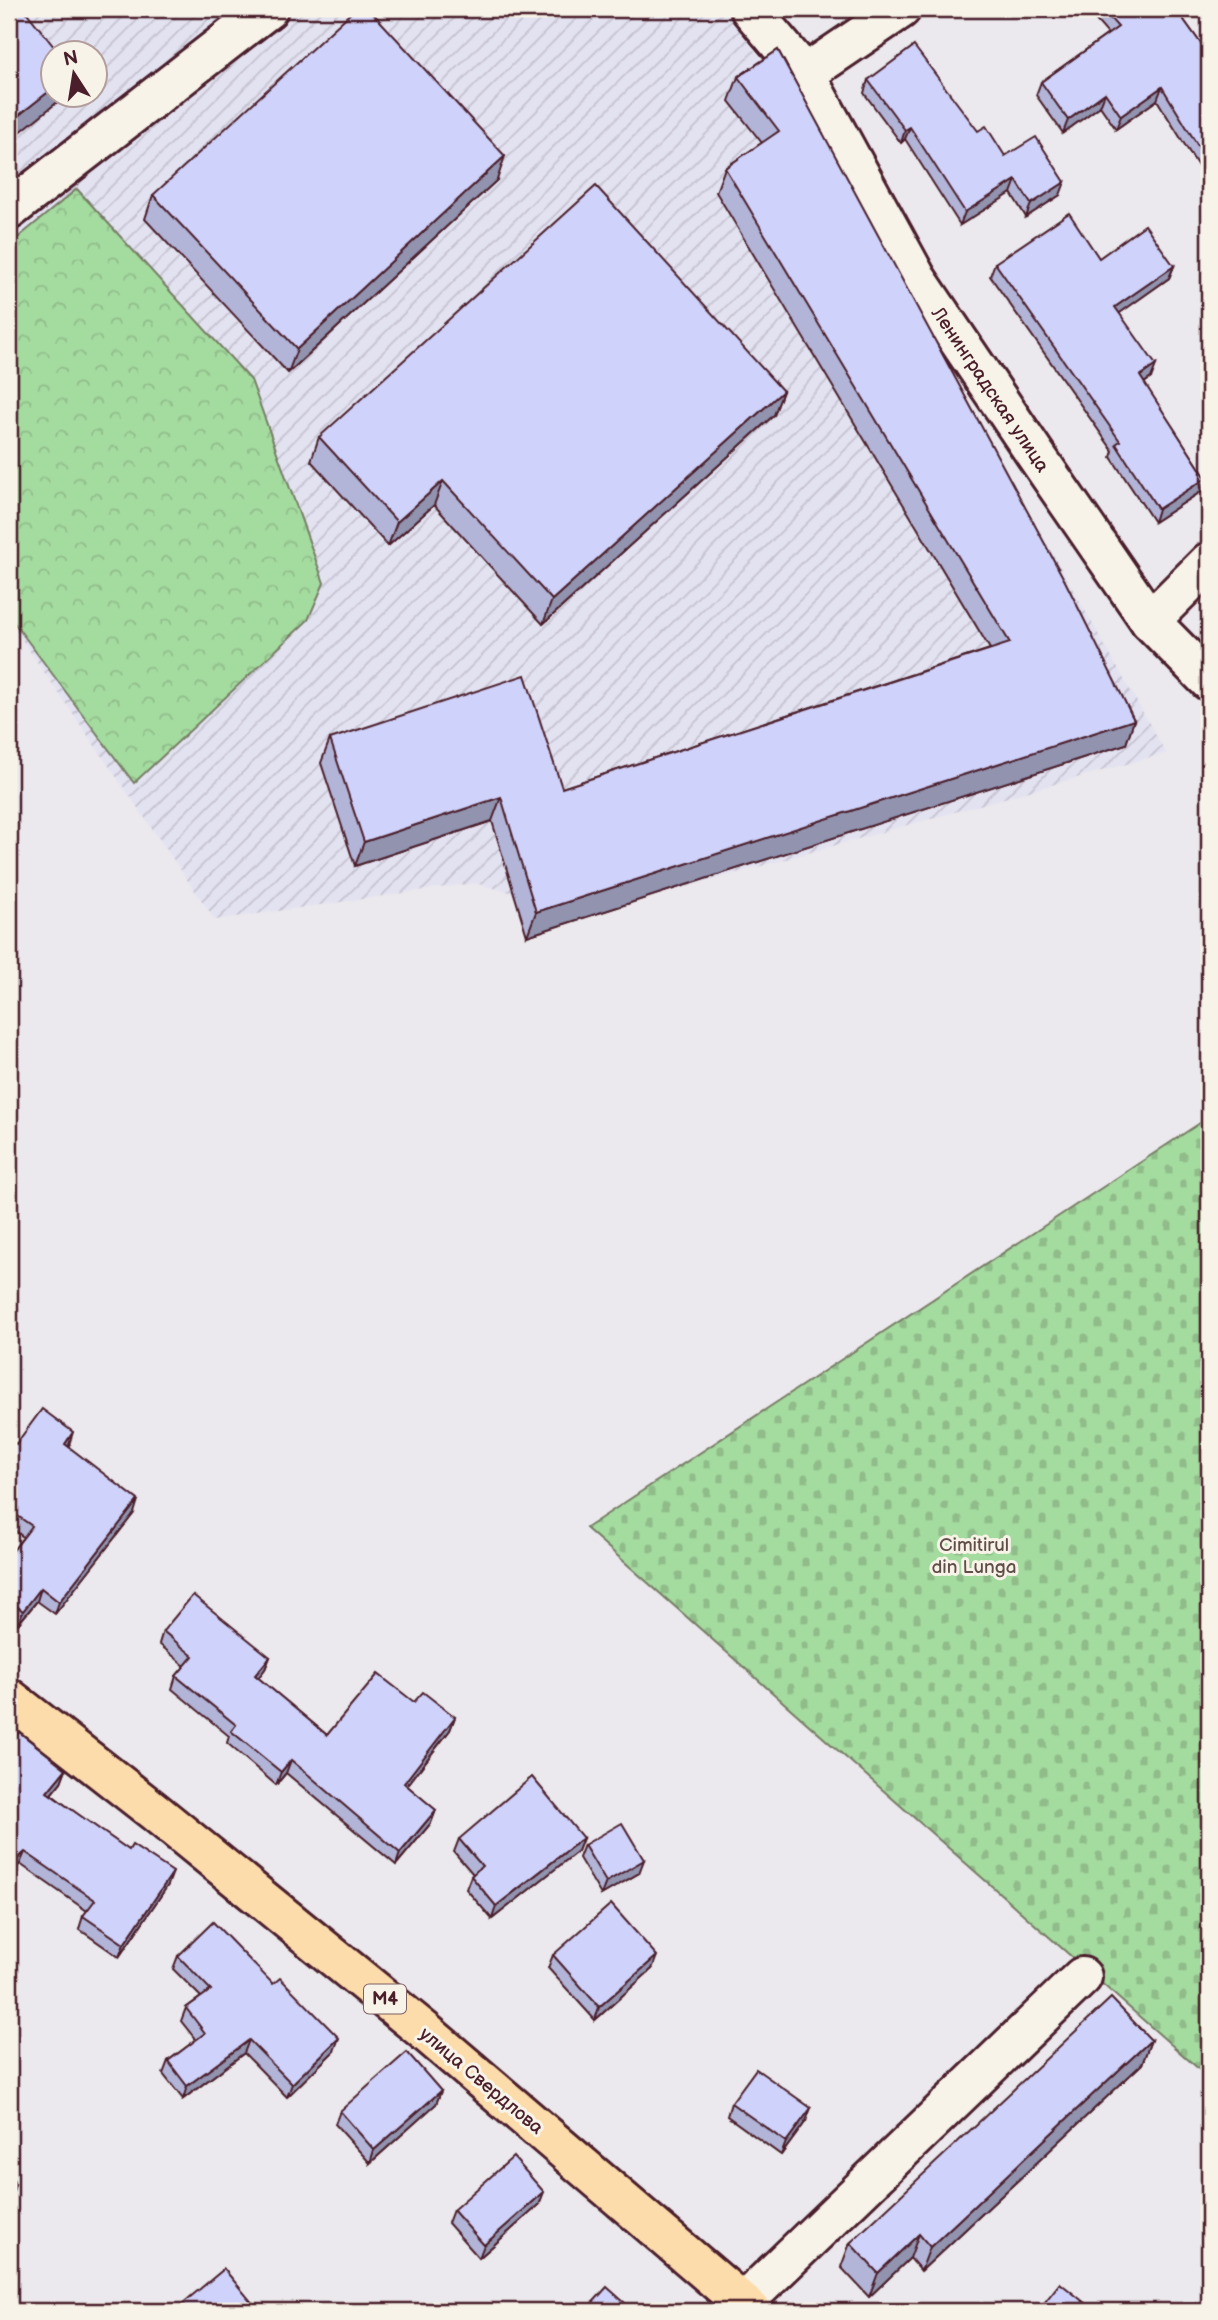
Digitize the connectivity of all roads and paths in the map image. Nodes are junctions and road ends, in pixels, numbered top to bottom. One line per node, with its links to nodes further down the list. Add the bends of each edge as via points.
1 (268, 9): 5 (street)
2 (750, 9): 4 (street, Ленинградская улица)
3 (901, 9): 4 (street)
4 (805, 74): 7 (street, Ленинградская улица, via 917,279)
5 (9, 210)
6 (1209, 562): 7 (street)
7 (1150, 621): 8 (street, Ленинградская улица)
8 (1209, 681)
9 (9, 1698): 11 (highway, улица Свердлова / M4, via 422,2029)
10 (1082, 1977): 11 (street)
11 (748, 2307)

